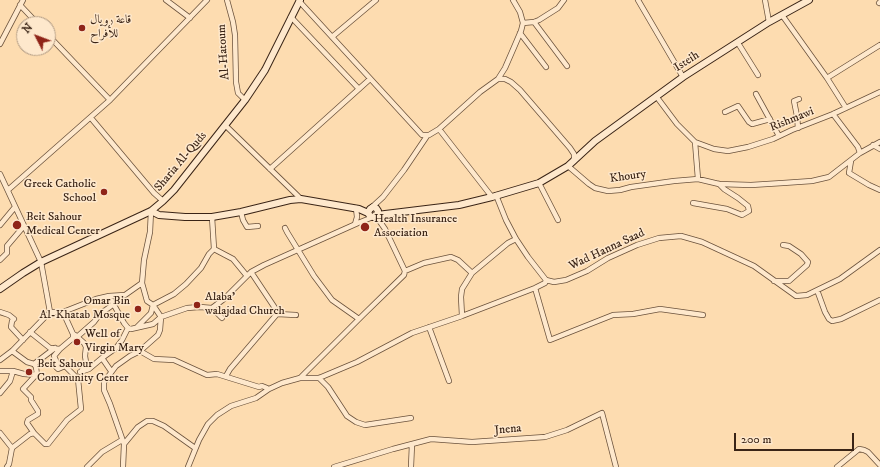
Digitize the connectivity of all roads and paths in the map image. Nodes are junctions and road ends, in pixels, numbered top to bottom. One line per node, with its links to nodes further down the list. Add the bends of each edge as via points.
1 (23, 0): 12 (street)
2 (166, 0): 16 (street)
3 (207, 0): 16 (street)
4 (227, 0): 40 (street, Al-Hatoum, via 235,35 236,82 238,93)
5 (300, 0): 15 (street, Sharia Al-Quds); 22 (street)
6 (376, 0): 22 (street)
7 (513, 0): 19 (street)
8 (564, 0): 17 (street, via 558,8)
9 (638, 0): 30 (street)
10 (765, 0): 18 (street)
11 (809, 0): 13 (street, Isteih)
12 (20, 5): 14 (street); 21 (street)
13 (782, 15): 18 (street, Isteih); 31 (street)
14 (30, 16)
15 (291, 17): 34 (street); 40 (street, Sharia Al-Quds, via 265,70)
16 (190, 18): 39 (street)
17 (534, 22): 19 (street); 27 (street)
18 (769, 22): 24 (street, Isteih)
19 (523, 23): 20 (street)
20 (520, 33): 28 (street); 33 (street)
21 (2, 34): 25 (street)
22 (332, 37): 32 (street)
23 (56, 43): 39 (street)
24 (738, 43): 29 (street); 30 (street, Isteih)
25 (0, 44)
26 (880, 45): 31 (street)
27 (567, 66)
28 (546, 67)
29 (758, 75)
30 (683, 78): 37 (street, Isteih)
31 (827, 78): 41 (street)
32 (370, 79): 34 (street); 49 (street, via 416,129)
33 (498, 79): 48 (street); 54 (street, via 511,82 520,90)
34 (359, 88): 61 (street)
35 (880, 92): 41 (street, Rishmawi)
36 (756, 94): 45 (street)
37 (656, 96): 51 (street, Rishmawi, via 677,124); 56 (street, Isteih)
38 (799, 99): 47 (street, via 794,101)
39 (110, 100): 44 (street)
40 (245, 100): 46 (street, Sharia Al-Quds)
41 (846, 108): 43 (street, Rishmawi)
42 (725, 112): 45 (street, via 738,106 752,124)
43 (833, 114): 47 (street, Rishmawi); 57 (street)
44 (91, 118): 66 (street); 72 (street)
45 (770, 119): 50 (street)
46 (226, 126): 61 (street); 72 (street, Sharia Al-Quds)
47 (798, 128): 50 (street, Rishmawi)
48 (439, 129): 49 (street); 69 (street)
49 (427, 136): 78 (street)
50 (779, 136): 51 (street, Rishmawi, via 728,151)
51 (695, 142): 63 (street)
52 (880, 142): 53 (street)
53 (873, 145): 55 (street); 57 (street)
54 (570, 148): 56 (street, via 577,152); 58 (street, via 574,154)
55 (880, 149)
56 (584, 151): 58 (street, Isteih)
57 (860, 153): 59 (street)
58 (574, 161): 60 (street, Isteih)
59 (851, 161): 65 (street, via 829,177 812,181); 68 (street, via 849,173)
60 (568, 166): 63 (street, Khoury, via 595,188 608,191); 64 (street, Isteih)
61 (270, 169): 67 (street)
62 (0, 174): 66 (street)
63 (698, 179): 65 (street, Khoury)
64 (539, 183): 69 (street, Isteih); 80 (street)
65 (719, 184): 73 (street, via 748,206 749,211 742,215 727,209)
66 (8, 190): 74 (street)
67 (291, 190): 70 (street); 71 (street)
68 (880, 190)
69 (494, 196): 78 (street, Isteih, via 459,205); 86 (street)
70 (290, 200): 71 (street, Isteih); 77 (street, Isteih)
71 (301, 200): 75 (street, Isteih)
72 (163, 201): 76 (street, Sharia Al-Quds)
73 (693, 203)
74 (15, 207): 82 (street); 83 (street)
75 (357, 209): 78 (street, Isteih); 81 (street)
76 (151, 211): 79 (street, Isteih, via 159,215); 92 (street, Sharia Al-Quds); 98 (street)
77 (241, 212): 79 (street, Isteih); 84 (street, via 247,227)
78 (374, 213): 81 (street); 93 (street, via 385,229)
79 (212, 217): 88 (street)
80 (558, 220)
81 (356, 224): 89 (street)
82 (0, 225)
83 (24, 226): 91 (street, via 7,246 6,254); 92 (street)
84 (258, 226)
85 (286, 228): 89 (street)
86 (516, 239): 94 (street); 96 (street)
87 (783, 245): 97 (street, via 790,246 808,262 789,281)
88 (214, 249): 95 (street, via 233,259); 105 (street, via 186,284)
89 (298, 250): 95 (street); 116 (street, via 332,300)
90 (880, 250): 101 (street, Wad Hanna Saad, via 840,280)
91 (0, 260)
92 (41, 262): 100 (street, Sharia Al-Quds); 108 (street)
93 (405, 272): 94 (street, via 451,257); 116 (street, via 404,276)
94 (472, 273): 112 (street, via 462,289)
95 (249, 274): 106 (street); 110 (street, via 277,310)
96 (546, 280): 97 (street, Wad Hanna Saad, via 566,280 637,245 659,238 681,236 702,242 748,263); 99 (street)
97 (774, 280): 101 (street, Wad Hanna Saad, via 796,296)
98 (142, 283): 102 (street, via 125,295); 105 (street, via 147,301)
99 (535, 288): 112 (street); 113 (street, via 550,340 613,315 660,309)
100 (0, 289)
101 (817, 290): 103 (street, via 825,312 832,320 841,319)
102 (109, 296): 104 (street); 109 (street)
103 (880, 300)
104 (114, 304): 117 (street); 121 (street)
105 (153, 305): 114 (street); 118 (street, via 150,313)
106 (212, 308): 114 (street, via 188,308); 115 (street)
107 (0, 312): 122 (street, via 14,319 11,327)
108 (50, 312): 109 (street); 120 (street, via 40,325)
109 (63, 312): 121 (street)
110 (277, 314): 111 (street); 135 (street)
111 (296, 315)
112 (465, 315): 119 (street)
113 (703, 315)
114 (161, 317): 118 (street, via 153,324); 125 (street, via 158,336)
115 (222, 318)
116 (359, 319): 136 (street)
117 (128, 328): 118 (street); 126 (street, via 116,348)
118 (136, 328)
119 (429, 328): 137 (street, via 412,333 357,362); 138 (street)
120 (30, 332): 122 (street); 123 (street, via 50,348)
121 (75, 336): 123 (street); 131 (street, via 86,347 86,362)
122 (23, 340): 124 (street)
123 (58, 348): 128 (street); 134 (street, via 54,356 56,367 58,369 65,366)
124 (12, 351): 127 (street); 128 (street)
125 (140, 351): 132 (street); 135 (street, via 154,359 174,360 207,375)
126 (102, 358): 131 (street); 132 (street)
127 (0, 360)
128 (34, 364): 133 (street)
129 (0, 370): 130 (street)
130 (13, 371): 133 (street); 140 (street, via 10,381)
131 (81, 372): 134 (street)
132 (111, 372): 144 (street, via 104,382 104,390)
133 (36, 375): 143 (street, via 23,389 31,397 38,411 38,414 27,423)
134 (75, 375): 143 (street, via 78,379 81,409 67,420 48,444)
135 (226, 376): 139 (street)
136 (300, 378): 137 (street); 139 (street)
137 (319, 378): 141 (street, via 347,416 356,422 365,425)
138 (449, 381)
139 (263, 388): 147 (street, via 256,398 231,406 217,415 208,424)
140 (0, 393)
141 (411, 418)
142 (0, 433): 146 (street)
143 (34, 433): 146 (street)
144 (123, 442): 147 (street, via 138,426 153,421); 150 (street, via 102,452); 151 (street)
145 (412, 444): 153 (street); 154 (street); 155 (street, Jnena, via 431,439 479,442 545,437 567,430 602,413)
146 (12, 448): 149 (street)
147 (195, 448): 152 (street)
148 (880, 465): 156 (street, via 868,452 859,449)
149 (7, 467)
150 (87, 467)
151 (123, 467)
152 (188, 467)
153 (334, 467)
154 (411, 467)
155 (616, 467)
156 (837, 467)

